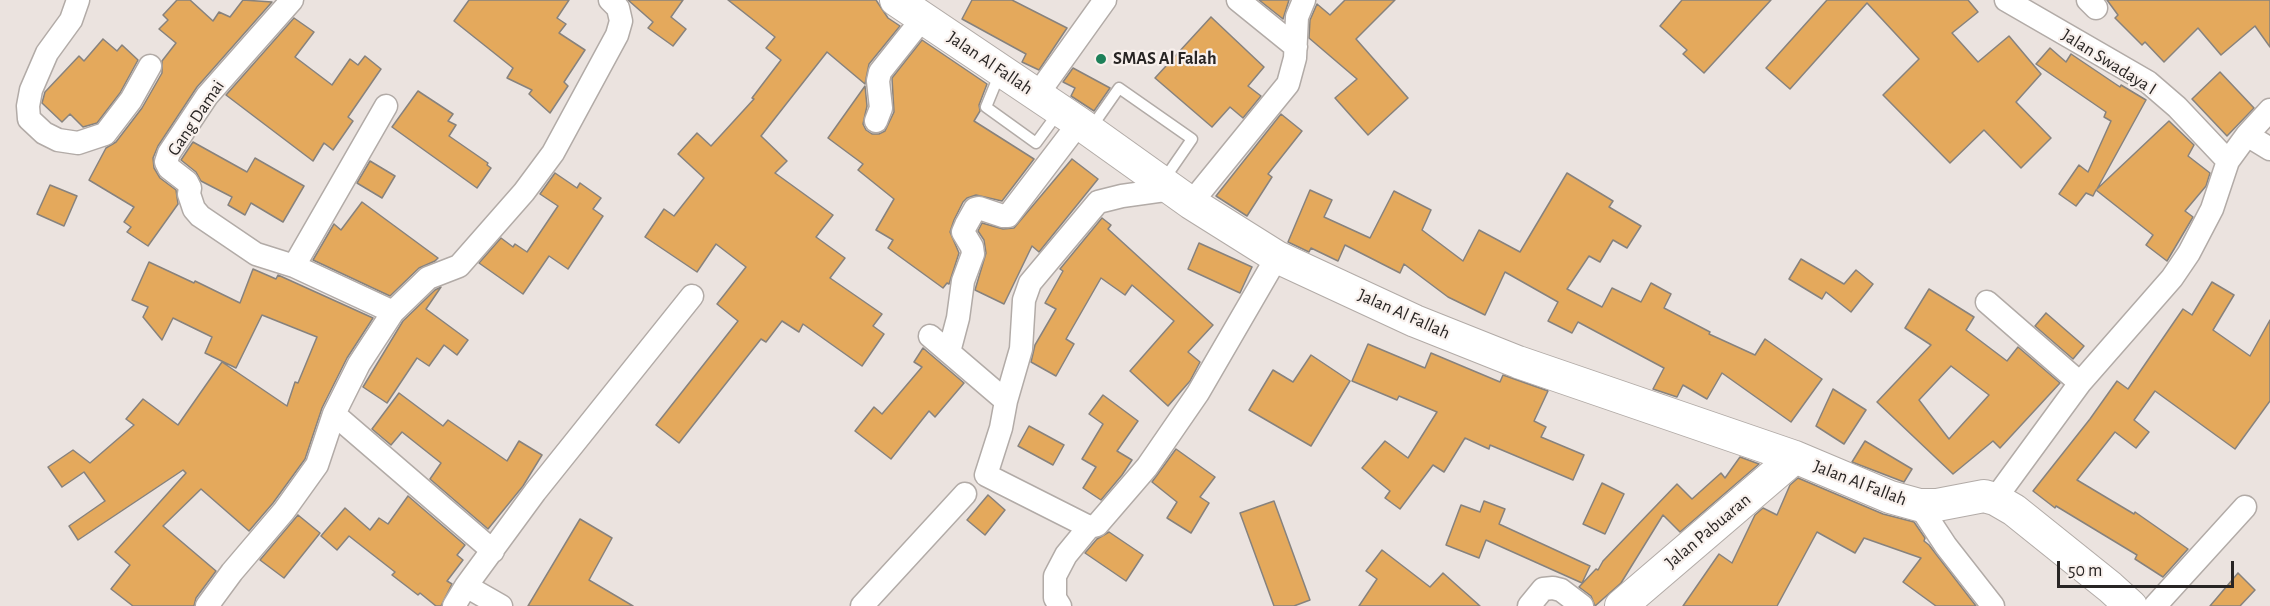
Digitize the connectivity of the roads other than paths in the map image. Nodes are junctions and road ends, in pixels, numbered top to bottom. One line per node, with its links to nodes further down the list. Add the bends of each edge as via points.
1 (78, 0): 12 (street, via 71,20 47,53 31,90 29,119 44,133 78,143 105,134)
2 (292, 0): 23 (street, Gang Damai, via 207,96 166,162 187,183 194,209 200,216 256,254)
3 (610, 0): 26 (street, via 618,8 621,21 617,34 553,153 459,266 428,278)
4 (896, 0): 10 (street, Jalan Al Fallah)
5 (1105, 0): 16 (street)
6 (1238, 0): 11 (street)
7 (1304, 0): 11 (street, via 1297,17)
8 (2006, 0): 9 (street, Jalan Swadaya I)
9 (2036, 7): 20 (street, Jalan Swadaya I, via 2148,82)
10 (923, 18): 13 (street, Jalan Al Fallah); 17 (street, via 880,72 881,108)
11 (1296, 47): 21 (street, via 1288,84 1281,94)
12 (150, 66)
13 (1004, 73): 16 (street, Jalan Al Fallah); 16 (lane, via 986,108 1036,143)
14 (386, 106): 23 (street)
15 (2270, 110): 18 (street)
16 (1066, 115): 21 (street, Jalan Al Fallah); 21 (lane, via 1119,88 1192,139); 28 (street, via 1008,216 975,209 966,225 963,232 973,254 963,281)
17 (876, 121)
18 (2247, 135): 19 (street); 20 (street)
19 (2270, 149)
20 (2228, 161): 29 (street, via 2212,208 2189,254)
21 (1175, 191): 22 (street, Jalan Al Fallah); 30 (street, via 1098,202 1030,283 1024,300 1021,349)
22 (1277, 257): 32 (street, Jalan Al Fallah, via 1415,321 1518,362); 37 (street, via 1198,393 1147,467 1100,523)
23 (294, 266): 26 (street)
24 (692, 297): 38 (street, via 535,492)
25 (1987, 302): 29 (street)
26 (393, 312): 31 (street, via 359,364)
27 (930, 336): 28 (street)
28 (949, 352): 30 (street)
29 (2080, 383): 34 (street)
30 (1006, 401): 37 (street, via 986,475)
31 (334, 414): 38 (street); 40 (street, via 317,465 285,511)
32 (1795, 458): 35 (street, Jalan Al Fallah, via 1890,497); 47 (street, Jalan Pabuaran)
33 (965, 494): 43 (street)
34 (1982, 499): 35 (street, Jalan Al Fallah); 49 (street, via 2023,517)
35 (1928, 505): 48 (street, via 1946,546)
36 (2245, 507): 50 (street)
37 (1089, 527): 44 (street, via 1055,576 1055,598)
38 (493, 551): 39 (street)
39 (466, 586): 41 (street); 42 (street)
40 (207, 606)
41 (454, 606)
42 (501, 606)
43 (862, 606)
44 (1060, 606)
45 (1529, 606): 46 (street, via 1543,589 1552,588)
46 (1582, 606)
47 (1621, 606)
48 (1993, 606)
49 (2131, 606)
50 (2155, 606)

